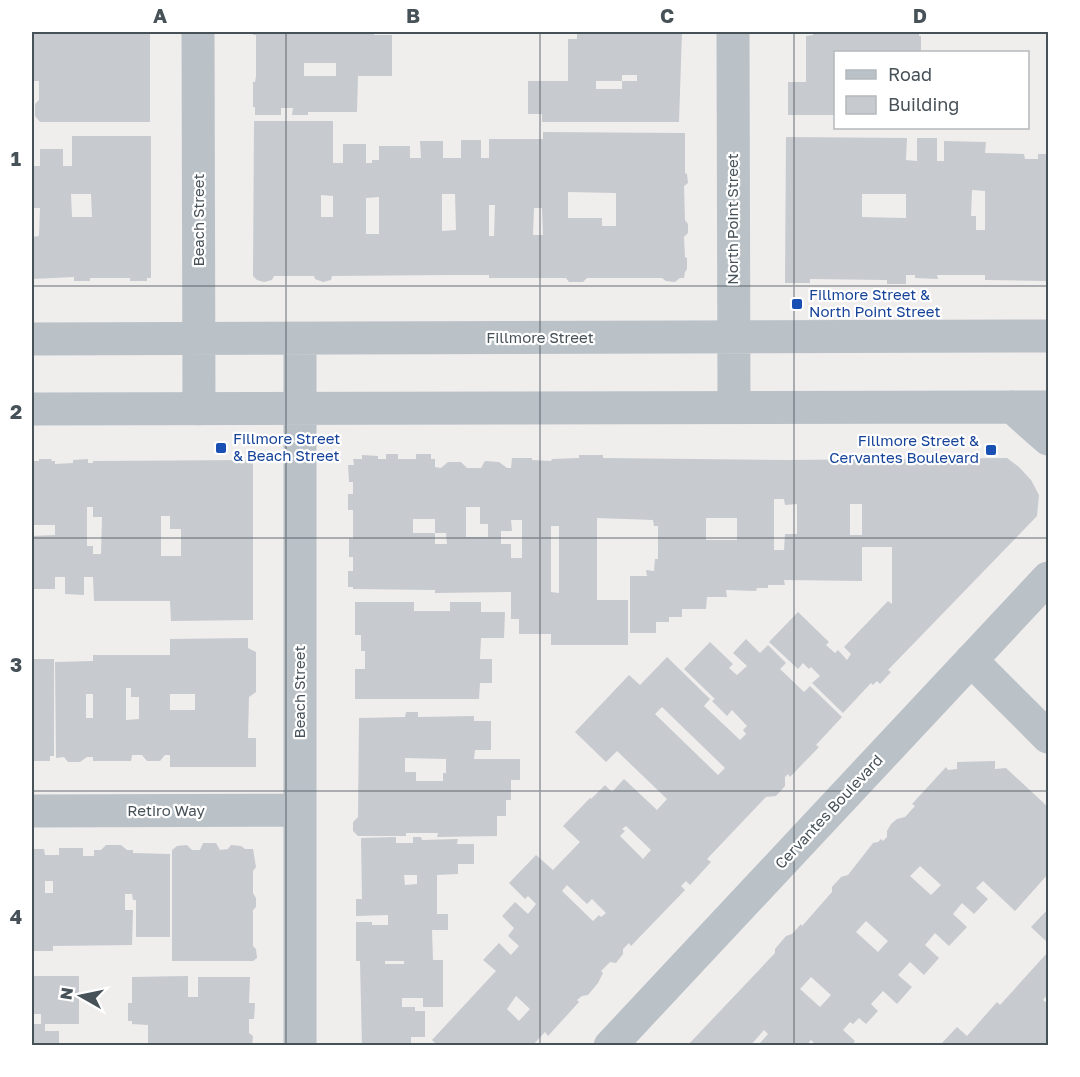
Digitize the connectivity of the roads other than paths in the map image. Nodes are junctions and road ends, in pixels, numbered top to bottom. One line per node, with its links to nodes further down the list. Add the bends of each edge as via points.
1 (198, 32): 6 (street, Beach Street)
2 (733, 32): 4 (street, North Point Street)
3 (1048, 336): 4 (street, Fillmore Street)
4 (734, 338): 7 (street, Fillmore Street); 8 (street, North Point Street)
5 (32, 339): 6 (street, Fillmore Street)
6 (199, 339): 7 (street, Fillmore Street); 12 (street, Beach Street)
7 (300, 339): 13 (street, Beach Street)
8 (734, 407): 9 (street); 13 (street)
9 (1012, 407): 10 (street); 14 (street)
10 (1048, 407)
11 (32, 409): 12 (street)
12 (199, 409): 13 (street)
13 (299, 409): 18 (street, Beach Street)
14 (1048, 439)
15 (1048, 578): 16 (street, Cervantes Boulevard)
16 (971, 660): 17 (street); 21 (street, Cervantes Boulevard)
17 (1048, 737)
18 (300, 810): 19 (street, Retiro Way); 20 (street, Beach Street)
19 (32, 811)
20 (300, 1046)
21 (610, 1046)

